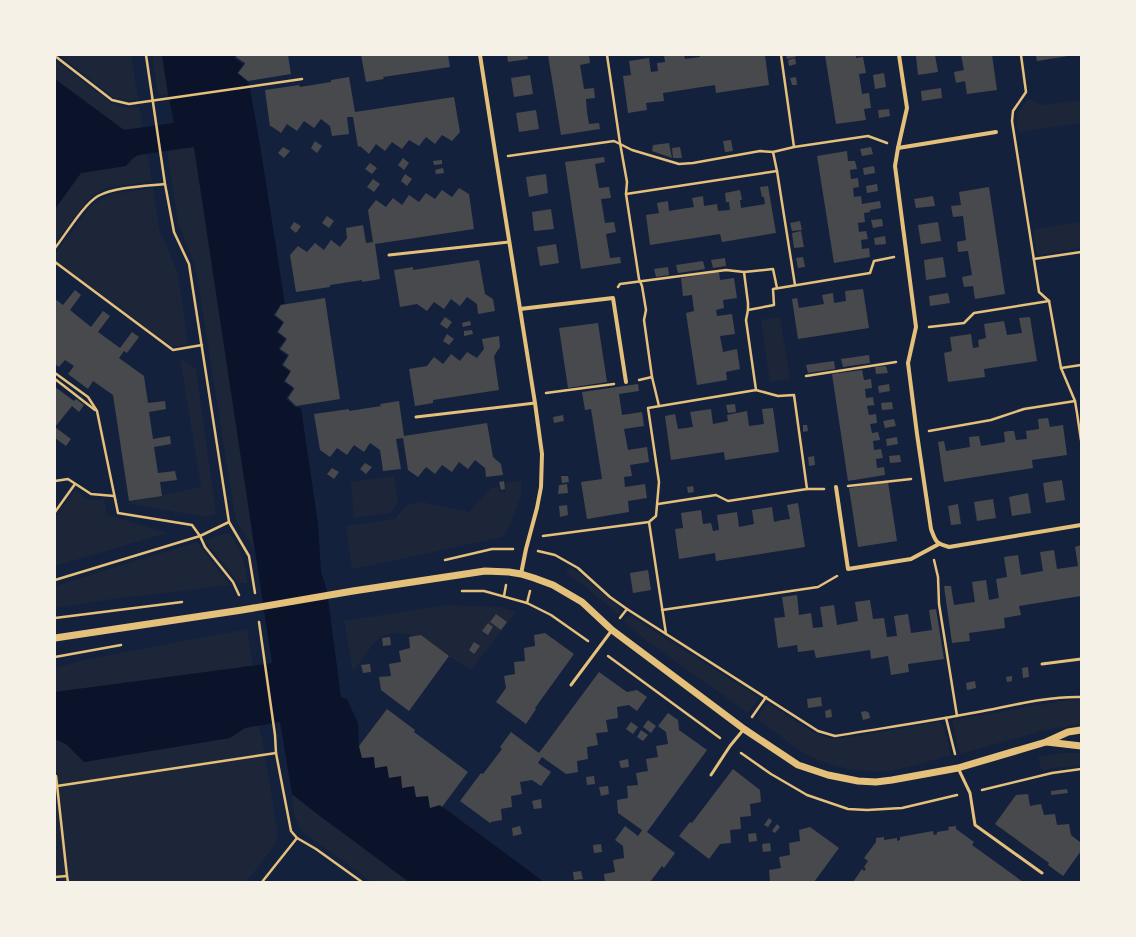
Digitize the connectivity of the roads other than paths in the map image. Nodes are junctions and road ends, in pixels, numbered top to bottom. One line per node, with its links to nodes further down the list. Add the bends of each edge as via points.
1 (480, 55): 5 (street)
2 (899, 55): 4 (street, via 907,108)
3 (996, 132): 4 (street)
4 (898, 148): 13 (street, via 896,166 916,327 908,360 931,529)
5 (509, 242): 6 (lane); 7 (street)
6 (389, 255)
7 (520, 309): 8 (street, via 612,298); 9 (street)
8 (626, 382)
9 (535, 403): 10 (lane); 14 (street, via 542,454 541,487)
10 (416, 417)
11 (836, 487): 13 (street, via 848,569 911,559)
12 (1081, 525): 13 (street, via 949,546)
13 (939, 544)
14 (521, 574): 15 (street, via 554,586 582,602); 16 (street, via 485,571)
15 (612, 630): 19 (lane); 20 (street)
16 (55, 638)
17 (1081, 659): 18 (lane)
18 (1042, 664)
19 (571, 686)
20 (744, 729): 24 (street, via 798,765 858,781 892,780); 25 (lane)
21 (1081, 730): 22 (street, via 1068,732)
22 (1046, 742): 23 (street); 24 (street)
23 (1081, 746)
24 (958, 768): 26 (lane, via 970,793 975,825)
25 (711, 775)
26 (1042, 873)

